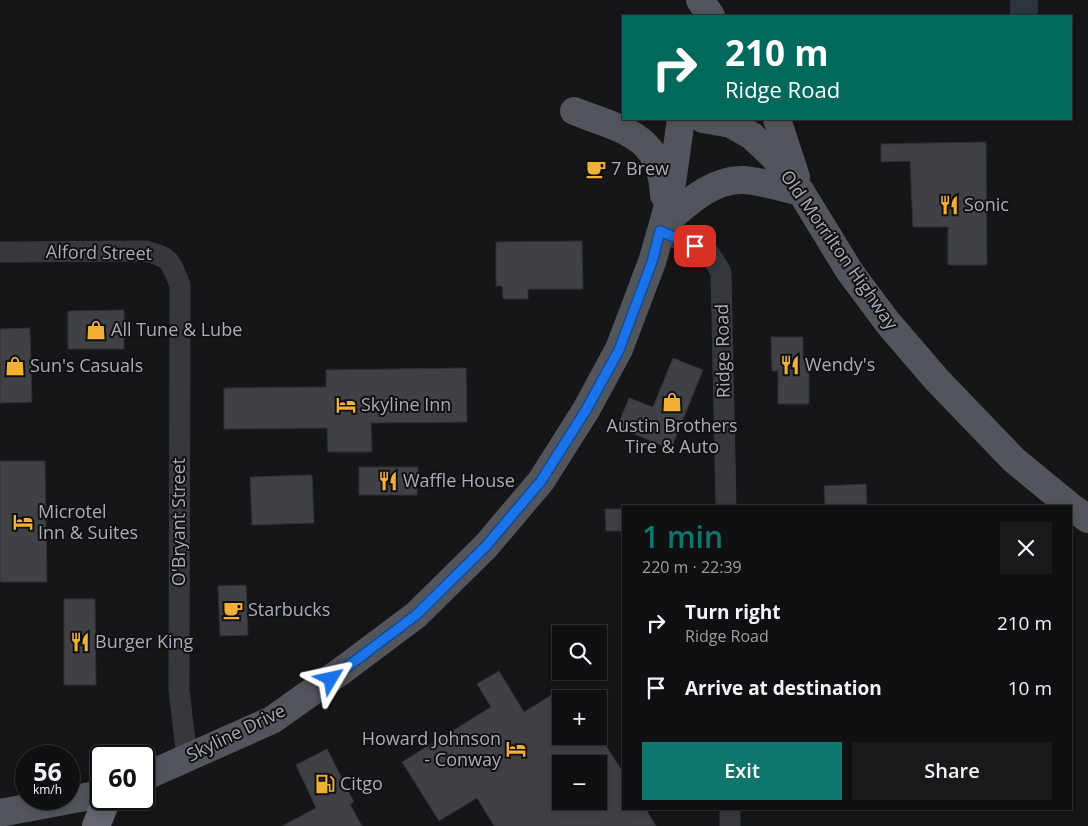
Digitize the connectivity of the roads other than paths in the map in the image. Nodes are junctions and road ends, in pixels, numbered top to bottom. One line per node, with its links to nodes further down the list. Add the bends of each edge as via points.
1 (695, 0): 3 (main road)
2 (700, 0): 4 (main road)
3 (693, 15)
4 (710, 15)
5 (574, 111): 10 (main road, via 633,134 652,151 662,181)
6 (681, 120): 10 (main road, Skyline Drive, via 670,197)
7 (709, 120): 9 (main road, Old Morrilton Highway, via 731,124 752,136 774,157)
8 (778, 120): 9 (main road)
9 (801, 192): 10 (main road, via 743,180 720,184 701,194); 14 (main road, Old Morrilton Highway, via 850,272 930,373 1014,460)
10 (662, 228): 13 (street, Ridge Road, via 709,252 721,272); 17 (main road, Skyline Drive, via 619,350 603,380 541,481 486,546 416,615 331,679 272,720)
11 (0, 252): 12 (street, Alford Street, via 145,251 163,255 172,265)
12 (180, 285): 17 (street, O'Bryant Street, via 179,690)
13 (726, 505)
14 (1068, 505)
15 (1072, 508): 16 (main road, Old Morrilton Highway)
16 (1088, 519)
17 (187, 758): 18 (main road, Skyline Drive)
18 (155, 772)
19 (90, 796): 22 (main road)
20 (103, 810): 23 (highway)
21 (730, 810): 24 (street)
22 (11, 811)
23 (96, 826)
24 (730, 826)

